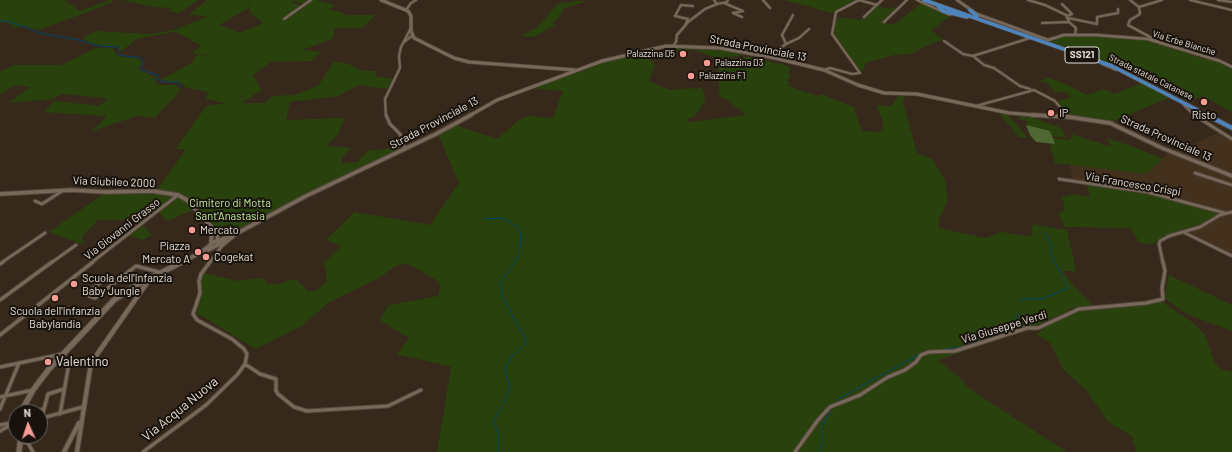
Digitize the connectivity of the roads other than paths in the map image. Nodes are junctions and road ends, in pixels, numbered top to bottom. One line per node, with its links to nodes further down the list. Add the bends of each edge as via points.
1 (311, 0): 36 (street)
2 (381, 0): 28 (main road)
3 (416, 0): 28 (street)
4 (714, 0): 21 (street)
5 (728, 0): 20 (street)
6 (763, 0): 26 (street)
7 (882, 0): 23 (street)
8 (907, 0): 38 (street)
9 (917, 0): 32 (street)
10 (924, 0): 42 (main road, Strada statale Catanese / SS121)
11 (928, 0): 37 (main road, Strada statale Catanese / SS121)
12 (957, 0): 29 (street, Via Erbe Bianche)
13 (1028, 0): 34 (street, via 1045,5)
14 (1130, 0): 25 (street)
15 (1162, 0): 25 (street)
16 (1190, 0): 30 (street)
17 (1218, 0): 19 (street)
18 (936, 2): 42 (main road, via 940,10 946,13)
19 (1232, 2)
20 (724, 3): 21 (street); 33 (street, via 743,11 733,13)
21 (717, 4): 41 (street, via 700,12)
22 (1062, 4): 34 (street, via 1072,14)
23 (877, 5): 35 (street); 60 (street, via 858,0 836,12 832,34 860,73 852,74 830,68)
24 (693, 6): 41 (street, via 681,5 676,16 688,19)
25 (1139, 7): 50 (street, via 1139,15 1130,20 1128,25)
26 (770, 8)
27 (1118, 9): 34 (street, via 1118,13 1097,17 1097,24)
28 (406, 10): 43 (main road, via 411,16)
29 (970, 10): 37 (main road); 45 (street, Via Erbe Bianche, via 1048,40 1061,35)
30 (1232, 10)
31 (793, 15): 51 (street, via 782,35)
32 (950, 15)
33 (742, 16)
34 (1067, 17): 39 (street)
35 (864, 18)
36 (284, 19)
37 (984, 20): 66 (main road, Strada statale Catanese / SS121, via 1120,68)
38 (884, 22)
39 (1069, 22): 40 (street); 45 (street, via 1076,28)
40 (1042, 23)
41 (685, 26): 52 (street, via 677,35)
42 (998, 26): 66 (main road, Strada statale Catanese / SS121, via 1117,69)
43 (411, 28): 46 (main road); 47 (street)
44 (809, 29): 51 (street, via 799,38)
45 (1075, 35): 50 (street, Via Erbe Bianche, via 1113,35)
46 (413, 36): 47 (street); 48 (main road)
47 (405, 39): 48 (street); 68 (street, via 399,56 400,68 385,97 384,108 387,121 400,134)
48 (417, 40): 56 (main road, via 462,61)
49 (944, 40): 53 (street, via 963,54)
50 (1161, 43): 55 (street, Via Erbe Bianche)
51 (786, 44): 54 (street, via 779,49)
52 (673, 46): 54 (main road, Strada Provinciale 13, via 720,48); 57 (main road, Strada Provinciale 13, via 605,60)
53 (973, 56): 63 (street, via 1020,86); 67 (street, via 1030,38 1143,82 1184,105 1194,115)
54 (779, 59): 60 (main road, Strada Provinciale 13)
55 (1232, 67)
56 (538, 68): 58 (main road); 59 (main road)
57 (585, 68): 59 (main road); 61 (main road, Strada Provinciale 13)
58 (552, 70): 61 (main road); 62 (main road, via 555,74)
59 (563, 70): 61 (main road)
60 (824, 70): 64 (main road, Strada Provinciale 13, via 880,92 913,93)
61 (565, 75): 62 (main road, Strada Provinciale 13)
62 (546, 80): 68 (main road, Strada Provinciale 13, via 497,100)
63 (1032, 90): 64 (street); 65 (street, via 1055,101)
64 (976, 107): 65 (main road, Strada Provinciale 13, via 1008,114)
65 (1069, 117): 70 (main road, Strada Provinciale 13, via 1116,125 1162,148)
66 (1232, 127)
67 (1232, 138)
68 (405, 150): 82 (main road, Strada Provinciale 13, via 306,196)
69 (1195, 173): 72 (street)
70 (1232, 176)
71 (1060, 179): 78 (street, Via Francesco Crispi, via 1147,192)
72 (1232, 185)
73 (64, 190): 74 (street, Via Giubileo 2000); 75 (street, Via Giubileo 2000, via 152,191); 76 (street, via 42,204)
74 (0, 194)
75 (178, 195): 79 (street, via 187,200); 94 (street, Via Giovanni Grasso)
76 (35, 201)
77 (1232, 212): 78 (street, Via Giuseppe Verdi)
78 (1225, 213): 80 (street, Via Giuseppe Verdi)
79 (212, 231): 83 (street, via 217,233); 85 (street)
80 (1185, 232): 86 (street); 117 (street, Via Giuseppe Verdi, via 1162,239 1159,244 1165,271 1163,298 1146,303 1079,309 1038,328 1027,328 955,351 929,352 905,370 888,377 860,395 830,407)
81 (45, 233): 87 (street)
82 (238, 233): 83 (street); 83 (main road, Strada Provinciale 13)
83 (220, 243): 85 (main road, Strada Provinciale 13); 97 (street, via 201,274 200,293 193,314 197,320 227,336 244,349 247,354)
84 (76, 245): 93 (street)
85 (212, 245): 88 (main road, Strada Provinciale 13)
86 (1232, 256)
87 (0, 264)
88 (161, 273): 89 (main road); 90 (street, via 136,266)
89 (149, 279): 95 (main road, via 114,300); 107 (street, via 91,363)
90 (117, 280): 91 (street, via 108,277); 92 (street, via 95,298)
91 (89, 291)
92 (89, 296)
93 (0, 300)
94 (0, 335)
95 (62, 354): 96 (street); 101 (main road)
96 (19, 363): 98 (street); 103 (street)
97 (245, 364): 102 (street, via 260,374 276,379 278,394 294,407 307,411 388,406); 116 (street, Via Acqua Nuova, via 217,395 174,431)
98 (0, 367)
99 (68, 369): 100 (street)
100 (64, 389): 106 (street, via 48,394); 109 (street)
101 (33, 390): 103 (street); 105 (main road)
102 (421, 390)
103 (5, 396): 104 (street); 108 (street)
104 (0, 397)
105 (25, 404)
106 (45, 404)
107 (84, 407): 109 (street); 111 (street)
108 (0, 409)
109 (60, 414): 110 (street)
110 (48, 417)
111 (80, 422): 112 (street); 113 (street)
112 (78, 436): 113 (street); 115 (street)
113 (69, 440): 114 (street)
114 (64, 452)
115 (76, 452)
116 (143, 452)
117 (795, 452)

